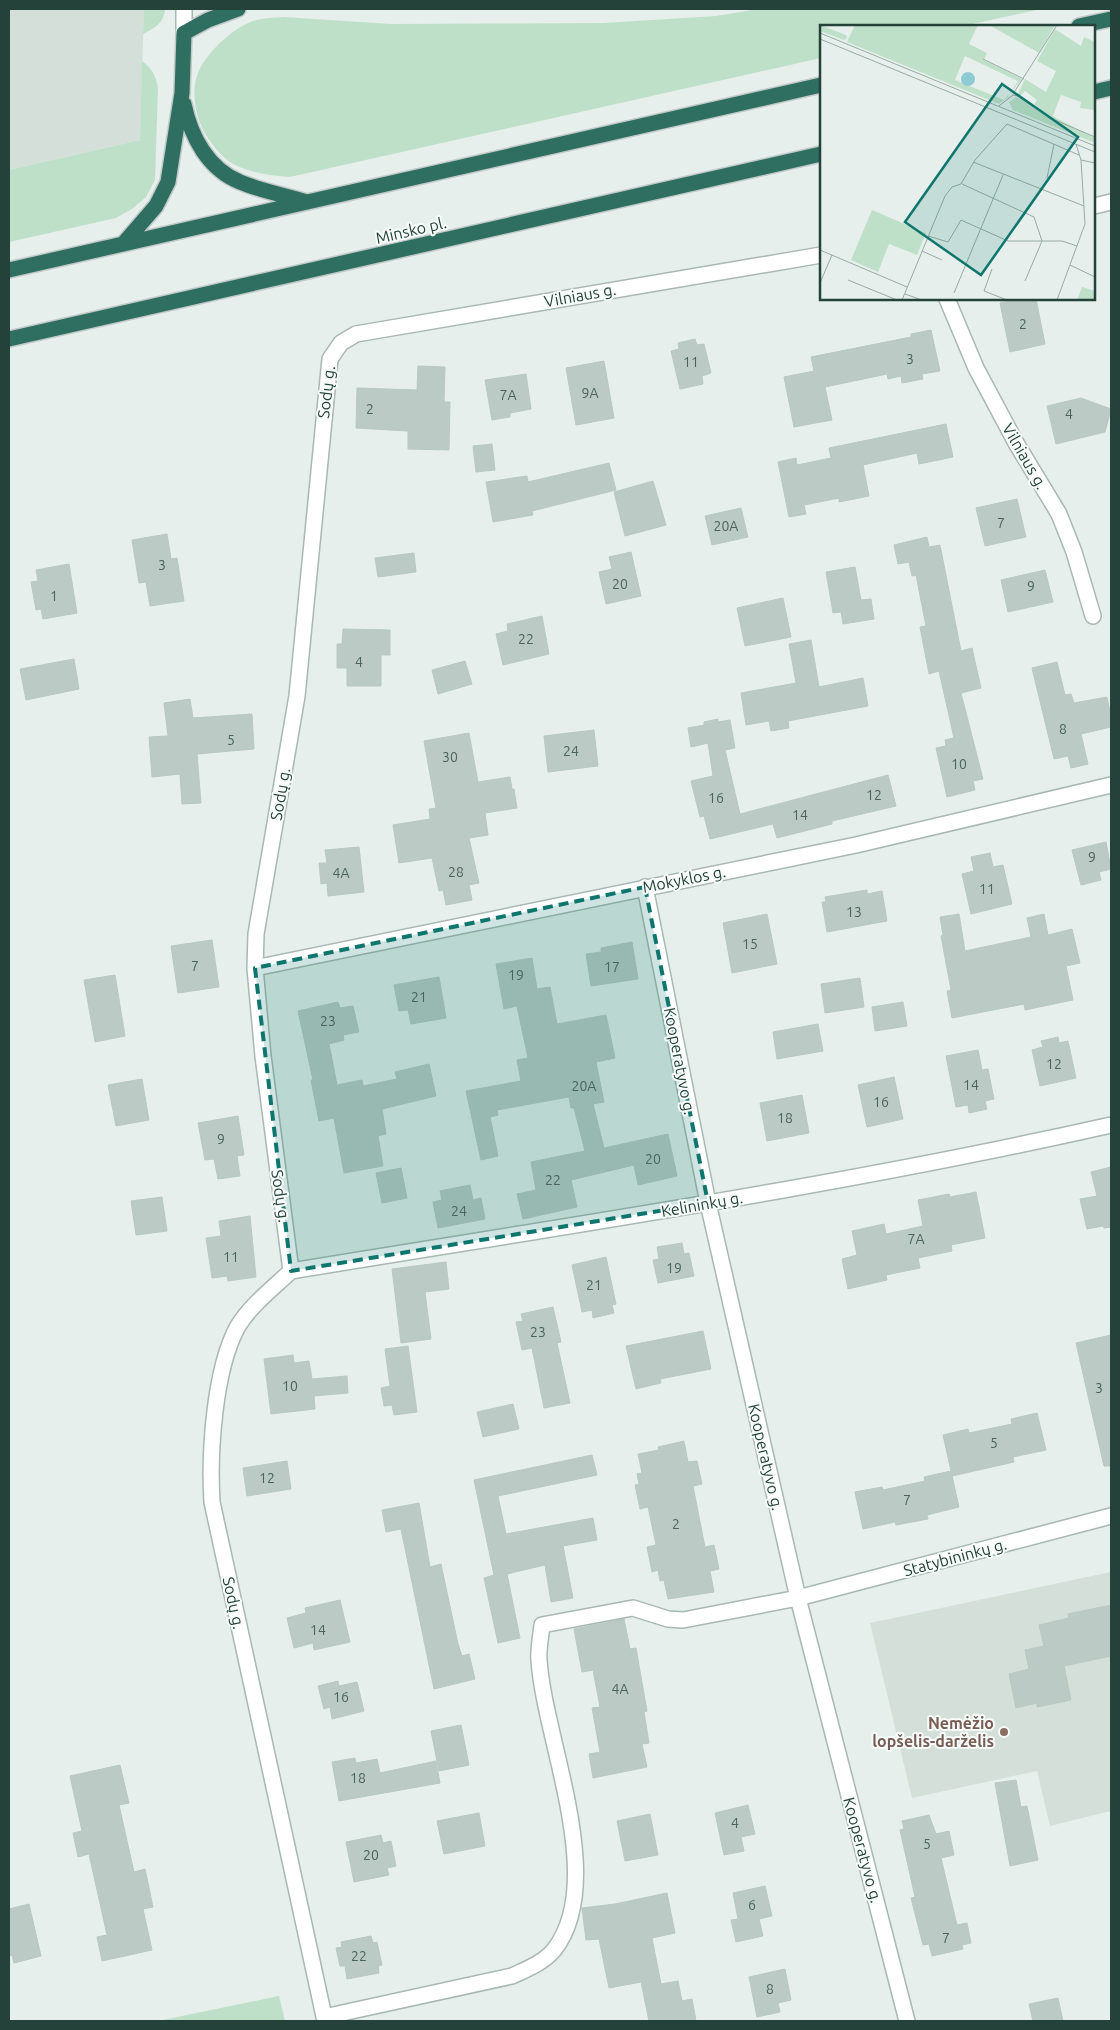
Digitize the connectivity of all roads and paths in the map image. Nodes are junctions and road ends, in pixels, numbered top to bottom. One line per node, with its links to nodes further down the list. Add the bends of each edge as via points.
1 (184, 9): 5 (street)
2 (238, 9): 5 (highway)
3 (1111, 19): 4 (highway)
4 (1084, 25)
5 (184, 33): 9 (highway)
6 (820, 85): 11 (highway)
7 (1111, 88): 8 (highway)
8 (1095, 92)
9 (182, 93): 11 (highway, via 196,143 219,169 240,182); 14 (highway, via 168,182 156,206)
10 (820, 154): 18 (highway, Minsko pl.)
11 (308, 202): 14 (highway)
12 (1111, 202): 13 (street)
13 (1095, 206)
14 (124, 243): 16 (highway)
15 (820, 254): 19 (street, Vilniaus g., via 356,334)
16 (9, 270)
17 (947, 300): 20 (street, Vilniaus g., via 976,368 1059,514)
18 (9, 339)
19 (341, 343): 23 (street, Sodų g., via 330,359 328,372 297,696 256,934)
20 (1093, 616)
21 (1111, 785): 22 (street, Mokyklos g., via 856,845)
22 (645, 887): 23 (street, Mokyklos g.); 25 (street, Kooperatyvo g.)
23 (255, 968): 26 (street, Sodų g.)
24 (1111, 1124): 25 (street, Kelininkų g., via 998,1150)
25 (708, 1203): 26 (street, Kelininkų g.); 28 (street, Kooperatyvo g.)
26 (291, 1271): 29 (street, Sodų g., via 259,1300 238,1326 225,1358 216,1404 210,1475 212,1502)
27 (1111, 1516): 28 (street, Statybininkų g.)
28 (798, 1598): 29 (street, Statybininkų g., via 683,1620 668,1619 633,1608 542,1625 539,1659 548,1717 567,1796 575,1859 574,1897 564,1935 553,1951 535,1965 512,1976); 30 (street, Kooperatyvo g.)
29 (325, 2019)
30 (907, 2021)

